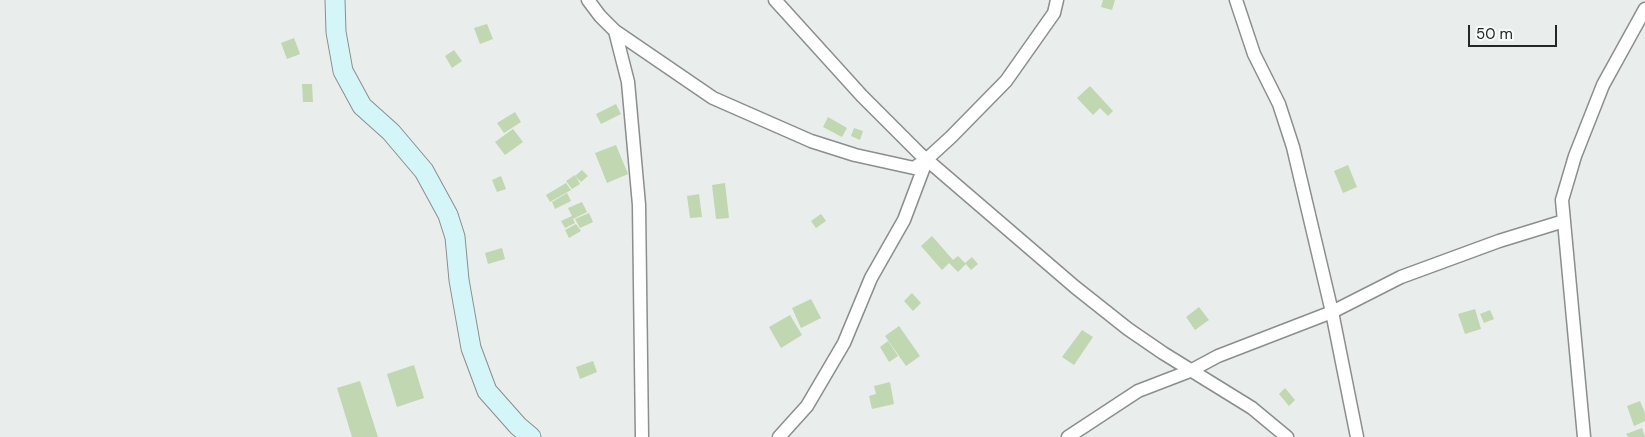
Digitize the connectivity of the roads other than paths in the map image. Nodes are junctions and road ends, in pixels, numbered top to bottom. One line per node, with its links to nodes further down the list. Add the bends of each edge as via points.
1 (335, 0): 12 (main road, via 336,32 343,72 362,106 391,132 424,171 448,214 455,237 471,348 487,391)
2 (588, 0): 7 (street)
3 (775, 0): 8 (street, via 862,96)
4 (1057, 0): 8 (street, via 1054,13 1006,81)
5 (1236, 0): 10 (street, via 1254,54 1279,104 1290,138)
6 (1645, 9): 9 (street, via 1603,86 1574,156 1562,200)
7 (615, 31): 8 (street, via 713,98 811,141 914,168); 13 (street, via 628,82 639,205)
8 (927, 159): 11 (street, via 1075,287 1128,329); 14 (street, via 904,220 871,278 844,343 807,406)
9 (1564, 221): 10 (street, via 1499,240 1401,277); 18 (street)
10 (1332, 312): 11 (street, via 1218,356); 17 (street)
11 (1190, 371): 15 (street, via 1138,391); 16 (street, via 1252,408)
12 (531, 437)
13 (642, 437)
14 (779, 437)
15 (1068, 437)
16 (1286, 437)
17 (1357, 437)
18 (1584, 437)

